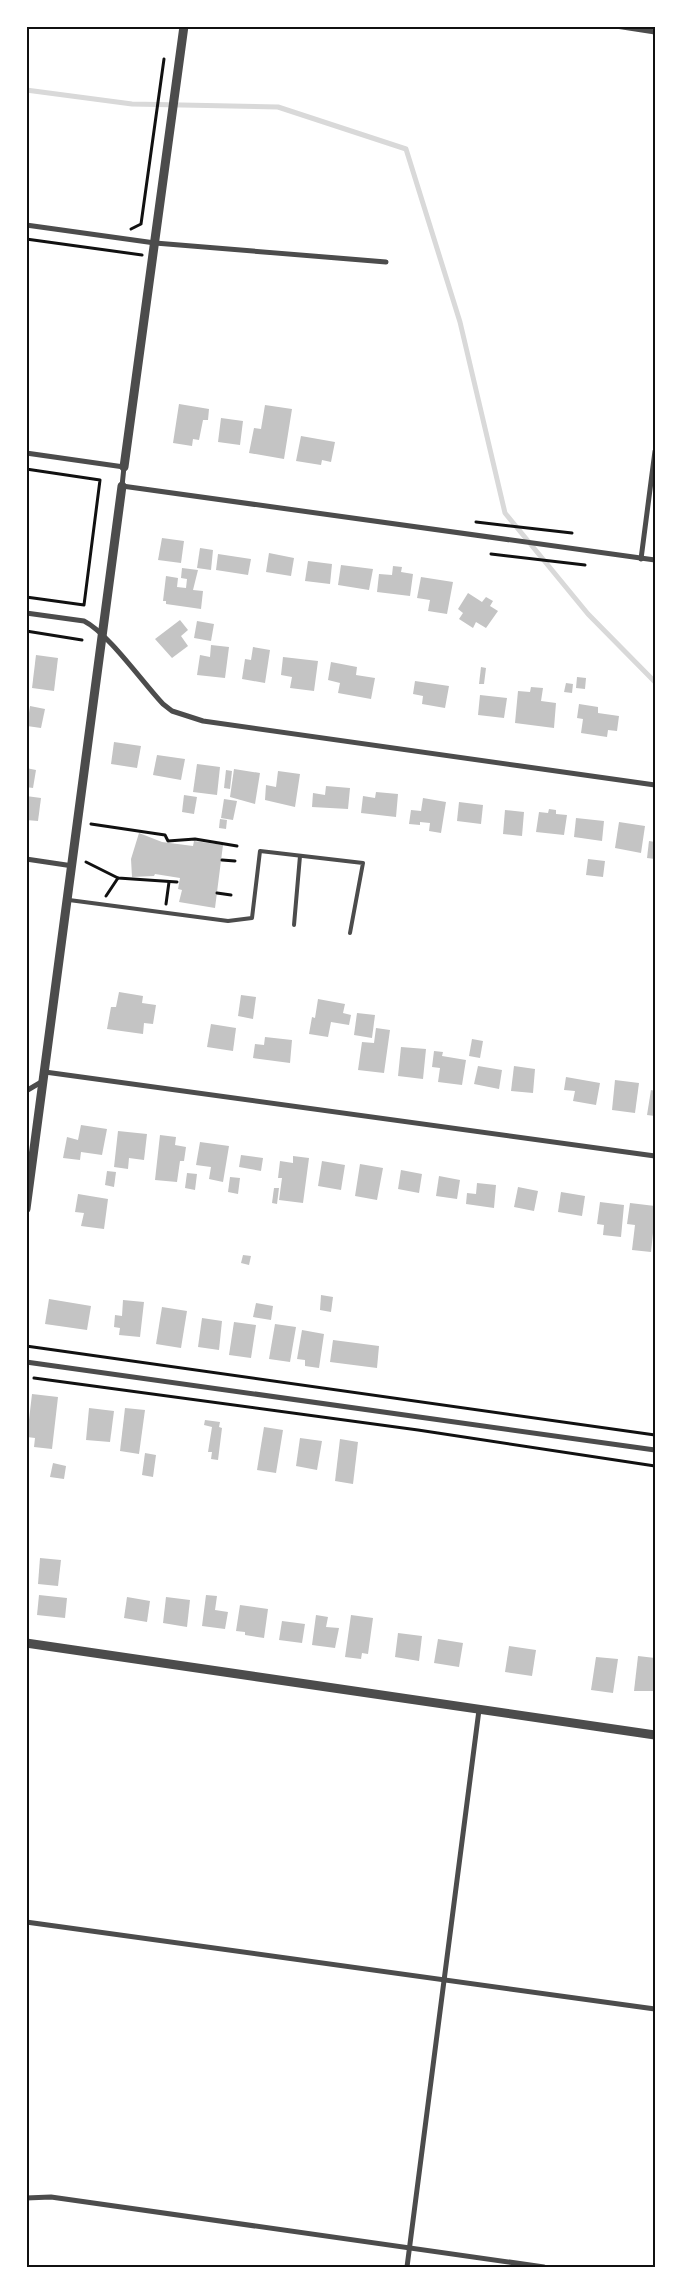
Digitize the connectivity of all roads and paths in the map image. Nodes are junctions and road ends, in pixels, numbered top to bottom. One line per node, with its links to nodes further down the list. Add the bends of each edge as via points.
1 (184, 26): 8 (street)
2 (616, 26): 3 (street)
3 (655, 32)
4 (164, 59): 6 (path, via 141,224 132,229)
5 (26, 225): 8 (street)
6 (122, 227)
7 (26, 239): 9 (path)
8 (155, 243): 9 (street); 10 (street)
9 (153, 258): 13 (street)
10 (386, 262)
11 (655, 451): 19 (street)
12 (26, 453): 13 (street)
13 (124, 467): 15 (street)
14 (26, 469): 22 (path, via 100,480 84,604)
15 (122, 486): 19 (street); 25 (street)
16 (476, 522): 17 (path)
17 (572, 533)
18 (491, 554): 21 (path)
19 (641, 559): 20 (street)
20 (655, 560)
21 (585, 565)
22 (26, 597)
23 (26, 613): 25 (street, via 84,621)
24 (26, 631): 26 (path)
25 (103, 635): 27 (street, via 163,704 172,711 196,719); 35 (street)
26 (82, 640)
27 (655, 785)
28 (91, 824): 29 (path, via 164,835 168,841 195,839)
29 (237, 846)
30 (300, 856): 43 (lane, via 260,851 252,918 228,921); 44 (lane); 45 (lane, via 363,863)
31 (26, 859): 35 (street)
32 (222, 860): 33 (path)
33 (235, 861)
34 (86, 862): 36 (path)
35 (73, 866): 41 (street)
36 (118, 878): 37 (path); 42 (path)
37 (169, 882): 38 (path); 43 (path)
38 (177, 882)
39 (217, 893): 40 (path)
40 (231, 895)
41 (68, 900): 42 (lane); 46 (street)
42 (102, 904): 43 (lane)
43 (165, 912)
44 (294, 925)
45 (350, 934)
46 (45, 1076): 47 (street); 48 (street); 49 (street)
47 (26, 1091)
48 (655, 1156)
49 (29, 1159): 50 (street)
50 (26, 1209)
51 (26, 1346): 54 (path)
52 (26, 1362): 55 (street)
53 (34, 1378): 56 (path)
54 (655, 1435)
55 (655, 1450)
56 (655, 1466)
57 (26, 1644): 58 (street)
58 (479, 1710): 59 (street); 61 (street)
59 (655, 1735)
60 (26, 1922): 61 (street)
61 (444, 1980): 62 (street); 64 (street)
62 (655, 2009)
63 (26, 2198): 64 (street, via 52,2197)
64 (410, 2247): 65 (street); 66 (street)
65 (407, 2267)
66 (544, 2267)

